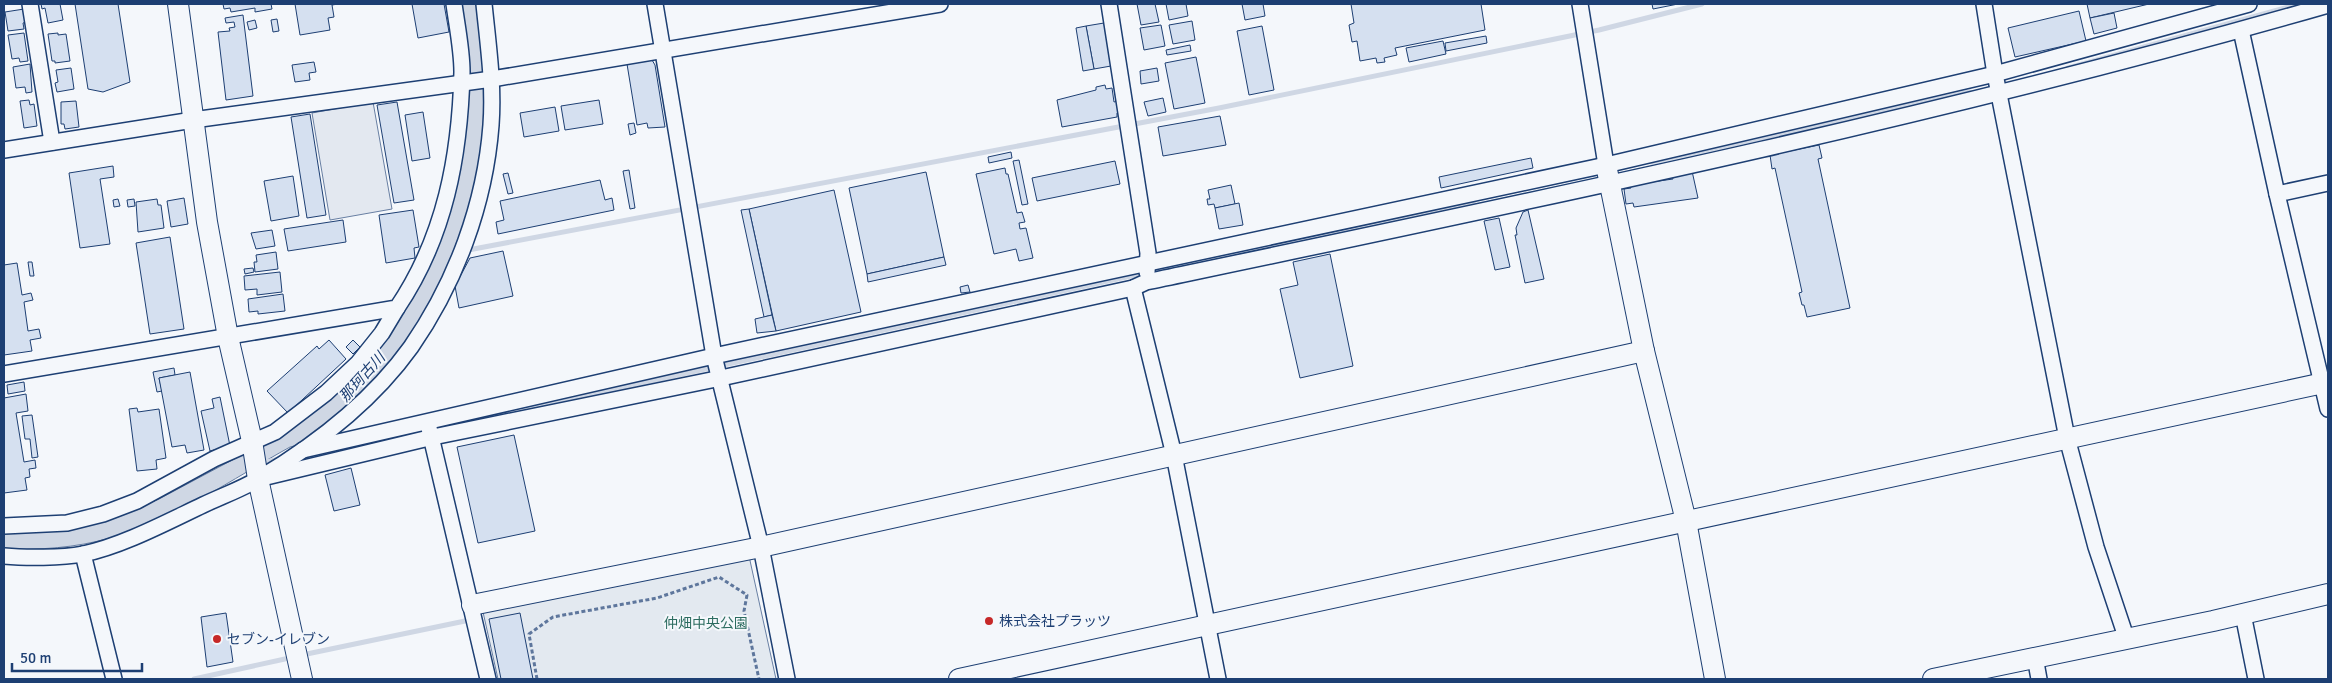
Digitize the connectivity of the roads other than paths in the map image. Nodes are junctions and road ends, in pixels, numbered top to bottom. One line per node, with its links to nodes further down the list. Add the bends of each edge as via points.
1 (30, 4): 20 (street)
2 (178, 4): 19 (street)
3 (454, 4): 17 (street)
4 (484, 4): 16 (street)
5 (655, 4): 14 (street)
6 (940, 4): 14 (street)
7 (1109, 4): 25 (street, via 1148,253)
8 (1580, 4): 22 (street)
9 (1984, 4): 15 (street)
10 (2249, 4): 15 (street)
11 (2328, 5): 12 (street)
12 (2293, 9): 13 (street)
13 (2241, 30): 18 (street); 24 (street)
14 (662, 49): 16 (street); 30 (street)
15 (1995, 74): 18 (street); 22 (street)
16 (492, 79): 17 (street); 39 (street, via 489,145 479,200 444,290 411,347 380,384)
17 (461, 82): 19 (street); 27 (street, via 460,120 448,193 427,251)
18 (1998, 94): 22 (street); 37 (street)
19 (193, 120): 20 (street); 28 (street)
20 (52, 142): 21 (street)
21 (4, 150)
22 (1608, 175): 25 (street); 26 (street); 29 (street)
23 (2328, 183): 24 (street)
24 (2277, 194): 33 (street)
25 (1147, 264): 26 (street); 30 (street)
26 (1140, 285): 32 (street); 40 (street)
27 (397, 308): 28 (street); 38 (street, via 358,363 326,394 275,432)
28 (228, 337): 31 (street); 38 (street)
29 (1644, 351): 40 (street); 42 (street)
30 (714, 356): 32 (street); 35 (street)
31 (4, 374)
32 (721, 378): 36 (street); 44 (street)
33 (2325, 383): 34 (street); 37 (street)
34 (2328, 409)
35 (427, 422): 36 (street); 39 (street)
36 (433, 437): 41 (street); 48 (street)
37 (2067, 438): 42 (street); 51 (street, via 2096,547)
38 (252, 441): 41 (street); 43 (street, via 137,501 103,514 67,524)
39 (303, 450): 41 (street)
40 (1174, 454): 44 (street); 50 (street)
41 (258, 479): 45 (street, via 138,536); 54 (street)
42 (1686, 521): 50 (street); 59 (street)
43 (4, 526)
44 (761, 547): 48 (street); 56 (street)
45 (83, 554): 46 (street); 53 (street)
46 (4, 556)
47 (2328, 594): 49 (street)
48 (472, 604): 55 (street)
49 (2243, 614): 51 (street); 62 (street)
50 (1208, 626): 57 (street); 58 (street)
51 (2126, 638): 52 (street)
52 (2035, 657): 60 (street); 61 (street)
53 (114, 679)
54 (302, 679)
55 (488, 679)
56 (787, 679)
57 (958, 679)
58 (1218, 679)
59 (1714, 679)
60 (1933, 679)
61 (2039, 679)
62 (2256, 679)

